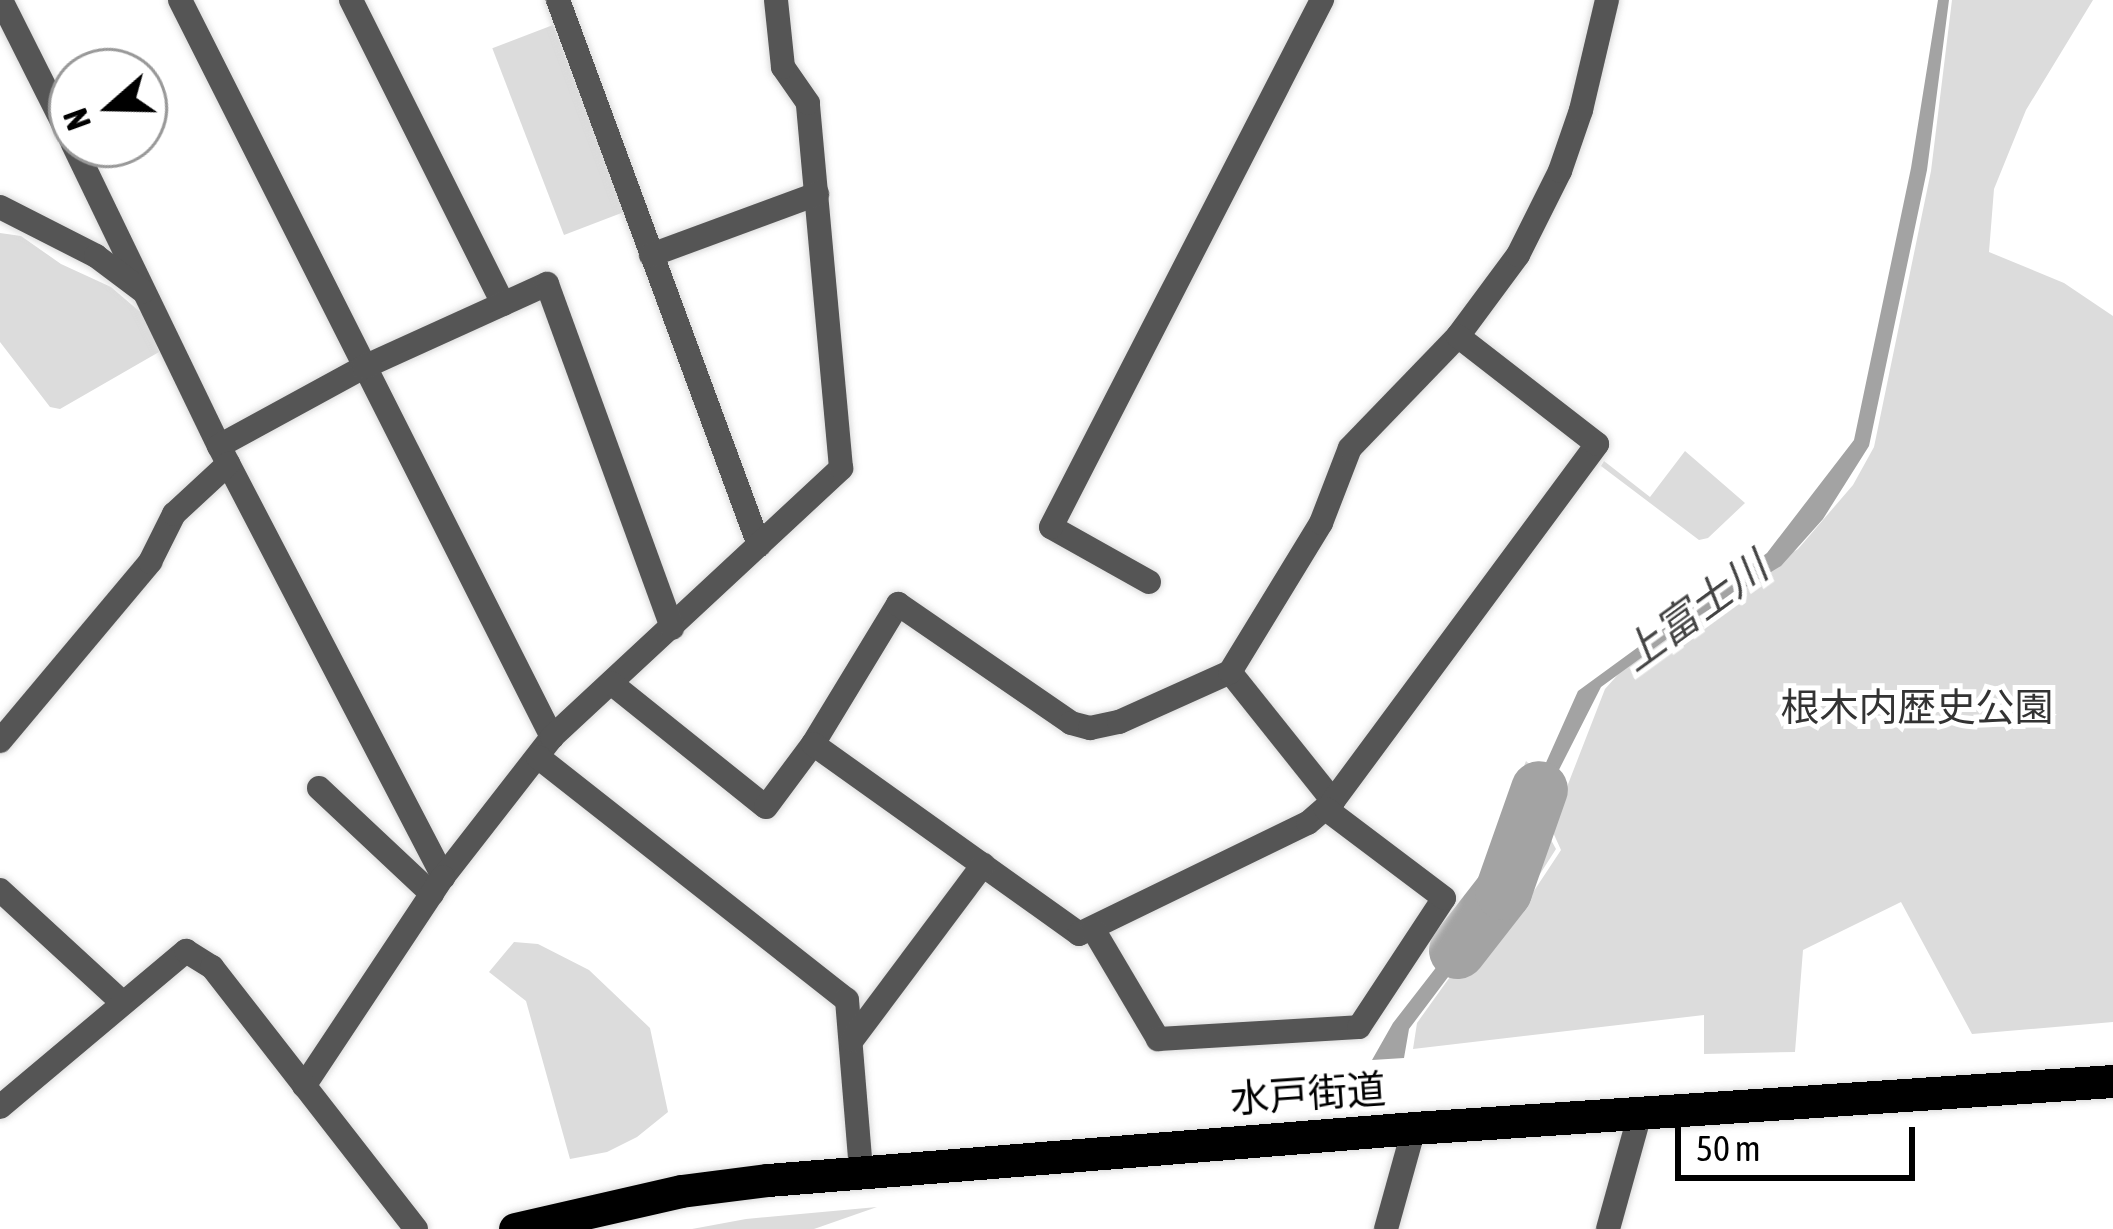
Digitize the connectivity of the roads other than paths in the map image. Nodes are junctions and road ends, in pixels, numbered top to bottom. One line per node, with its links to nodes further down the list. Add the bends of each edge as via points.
1 (1, 0): 8 (street)
2 (180, 0): 16 (street)
3 (351, 0): 14 (street)
4 (558, 0): 12 (street)
5 (776, 0): 10 (street, via 783,67 808,103)
6 (1322, 0): 19 (street, via 1051,527)
7 (1606, 0): 15 (street, via 1559,171 1518,255)
8 (48, 93)
9 (86, 168): 13 (street)
10 (817, 194): 12 (street); 18 (street, via 841,468)
11 (0, 207): 13 (street, via 96,256)
12 (651, 255): 18 (street)
13 (150, 296): 17 (street)
14 (503, 304): 16 (street); 20 (street, via 547,284)
15 (1458, 336): 21 (street, via 1350,448 1322,523); 27 (street, via 1598,444)
16 (364, 367): 17 (street); 25 (street)
17 (224, 455): 23 (street, via 174,514 150,562); 29 (street)
18 (759, 544): 20 (street)
19 (1149, 582)
20 (672, 628): 22 (street)
21 (1230, 672): 24 (street, via 1090,728 1071,723 898,604); 27 (street)
22 (611, 683): 24 (street, via 766,807); 25 (street)
23 (0, 741)
24 (813, 744): 28 (street)
25 (545, 747): 29 (street); 33 (street, via 847,1000)
26 (319, 788): 29 (street)
27 (1329, 805): 31 (street, via 1309,823); 31 (street, via 1444,898 1359,1027 1158,1039)
28 (983, 865): 31 (street, via 1079,934); 33 (street)
29 (437, 886): 35 (street)
30 (0, 890): 32 (street)
31 (1093, 928)
32 (122, 1002): 35 (street, via 186,951 212,967); 36 (street)
33 (852, 1040): 39 (street)
34 (2113, 1081): 37 (highway, 水戸街道)
35 (304, 1087): 40 (street)
36 (0, 1107)
37 (1640, 1114): 38 (highway, 水戸街道); 43 (street)
38 (1414, 1128): 39 (highway, 水戸街道); 42 (street)
39 (861, 1171): 41 (highway, 水戸街道, via 681,1191)
40 (416, 1229)
41 (515, 1229)
42 (1386, 1229)
43 (1608, 1229)

